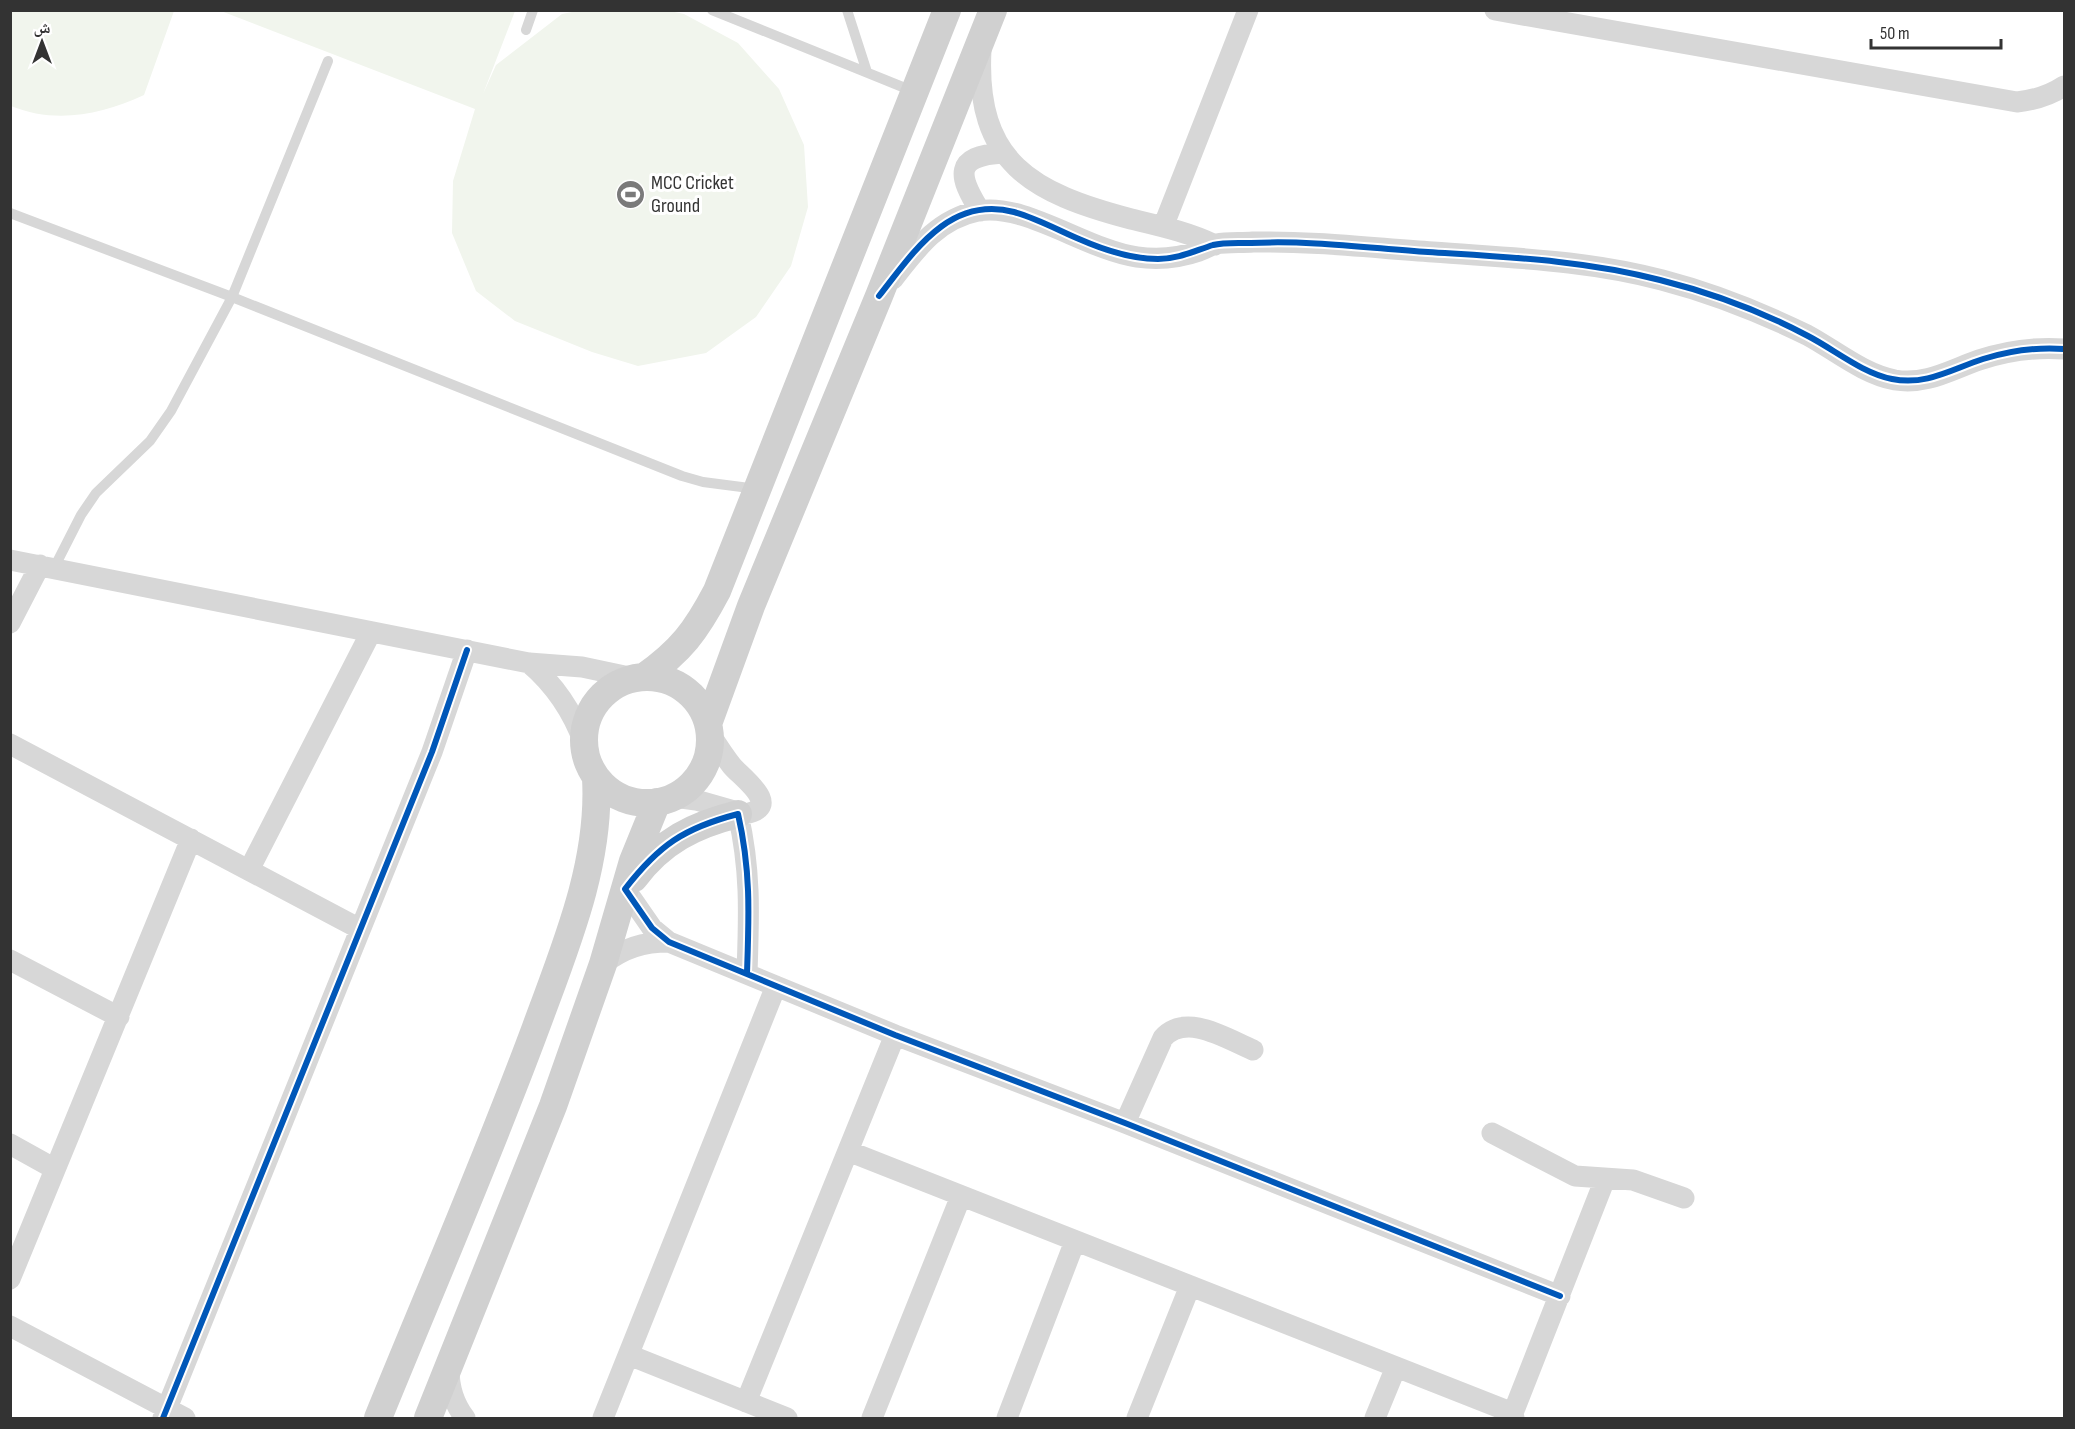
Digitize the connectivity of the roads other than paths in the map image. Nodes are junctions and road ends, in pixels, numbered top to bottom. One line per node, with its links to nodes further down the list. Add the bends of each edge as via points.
1 (533, 10): 8 (lane)
2 (712, 10): 10 (lane)
3 (847, 10): 10 (lane)
4 (947, 10): 12 (street)
5 (1248, 10): 16 (street)
6 (1495, 10): 11 (street, via 2017,102 2050,95)
7 (989, 21): 13 (street, via 981,67 984,103); 18 (street)
8 (526, 30)
9 (328, 62): 19 (lane)
10 (867, 72): 12 (lane)
11 (2064, 86)
12 (915, 92): 21 (street)
13 (1003, 153): 14 (street, via 981,155 964,172 966,189); 16 (street, via 1032,181 1050,191)
14 (980, 210): 17 (street, via 1013,212 1106,250 1136,257 1172,258); 18 (street, via 934,231)
15 (10, 213): 19 (lane)
16 (1163, 227): 17 (street)
17 (1215, 244): 20 (street, via 1328,244 1558,262 1624,272 1690,288 1752,310 1894,380 1937,377 2008,353)
18 (879, 296): 29 (street, via 751,606)
19 (232, 297): 21 (lane, via 682,476); 23 (lane, via 161,427 96,493)
20 (2064, 349)
21 (758, 489): 28 (street, via 704,616 669,660)
22 (10, 560): 23 (street)
23 (47, 567): 24 (street); 25 (street)
24 (10, 623)
25 (372, 632): 26 (street); 36 (street)
26 (467, 650): 27 (street); 38 (street, via 432,752)
27 (529, 663): 28 (street, via 582,667); 30 (street, via 557,690)
28 (639, 678): 29 (street, via 665,680 684,689 700,705); 30 (street, via 614,687 597,701 587,721)
29 (709, 729): 33 (street, via 709,752 697,779 686,790); 34 (street, via 732,766 759,794 756,810)
30 (584, 743): 32 (street)
31 (10, 744): 35 (street)
32 (596, 778): 33 (street, via 623,799 640,803); 66 (street, via 598,803 592,855 560,959 500,1120)
33 (665, 800): 34 (street, via 696,800); 37 (street, via 633,861)
34 (738, 814): 37 (street, via 711,821 678,837 642,867); 42 (street, via 749,881)
35 (191, 839): 36 (street); 44 (street)
36 (249, 870): 38 (street)
37 (625, 889): 39 (street, via 652,928); 41 (street)
38 (360, 929): 64 (street)
39 (669, 942): 41 (street, via 634,946); 42 (street)
40 (10, 960): 44 (street)
41 (603, 964): 61 (street, via 553,1106)
42 (747, 973): 43 (street)
43 (776, 986): 45 (street); 60 (street)
44 (119, 1017): 51 (street)
45 (895, 1035): 47 (street); 50 (street)
46 (1253, 1050): 47 (street, via 1188,1025 1174,1028 1163,1038)
47 (1125, 1123): 58 (street)
48 (1492, 1133): 52 (street, via 1568,1174)
49 (10, 1144): 51 (street)
50 (848, 1151): 53 (street); 63 (street)
51 (56, 1169): 56 (street)
52 (1605, 1179): 54 (street, via 1640,1181); 58 (street)
53 (961, 1196): 55 (street); 71 (street)
54 (1684, 1198)
55 (1075, 1241): 57 (street); 72 (street)
56 (10, 1278)
57 (1190, 1286): 62 (street); 73 (street)
58 (1560, 1296): 65 (street)
59 (10, 1326): 64 (street)
60 (629, 1355): 63 (street); 69 (street)
61 (448, 1365): 67 (street); 68 (street, via 451,1391)
62 (1395, 1367): 65 (street); 74 (street)
63 (746, 1402): 70 (street)
64 (172, 1415)
65 (1513, 1417)
66 (378, 1419)
67 (428, 1419)
68 (465, 1419)
69 (603, 1419)
70 (787, 1419)
71 (872, 1419)
72 (1007, 1419)
73 (1137, 1419)
74 (1375, 1419)

